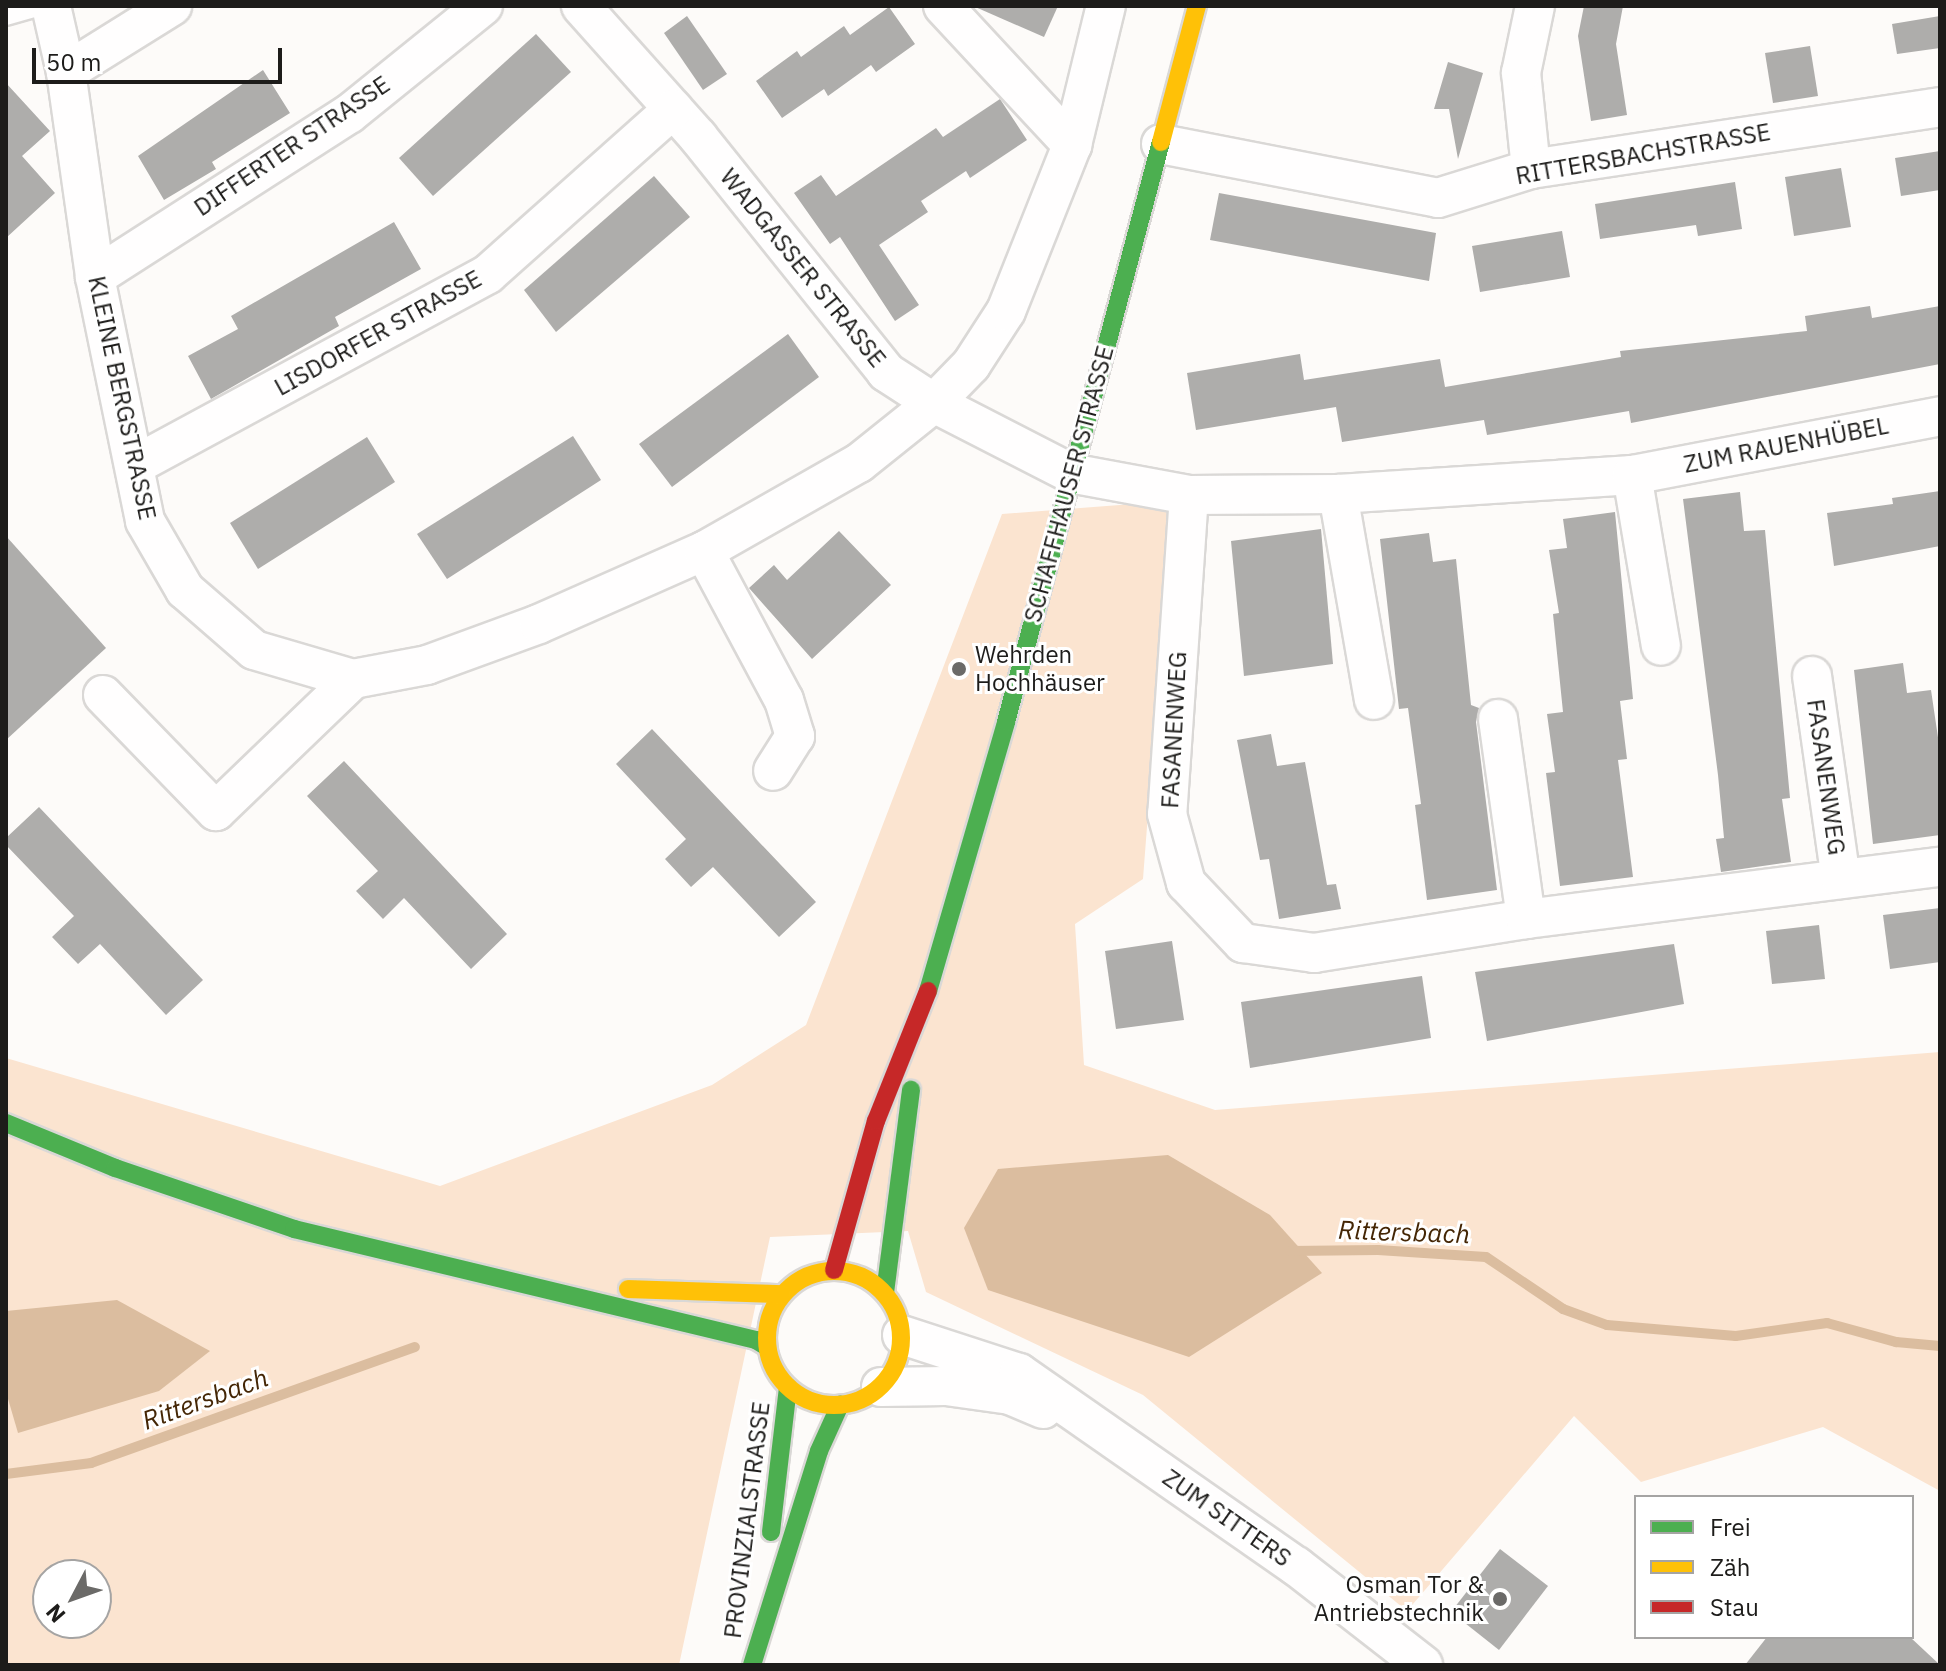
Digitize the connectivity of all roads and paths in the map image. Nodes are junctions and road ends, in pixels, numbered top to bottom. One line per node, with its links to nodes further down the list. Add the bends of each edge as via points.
1 (37, 6): 10 (lane)
2 (51, 6): 11 (street, KLEINE BERGSTRASSE)
3 (172, 6): 11 (street)
4 (483, 6): 17 (street, DIFFERTER STRASSE, via 349,114)
5 (581, 6): 13 (street, WADGASSER STRASSE)
6 (943, 6): 15 (street)
7 (1106, 6): 15 (street)
8 (1197, 6): 14 (street, SCHAFFHAUSER STRASSE)
9 (1535, 6): 16 (street, via 1521,73)
10 (6, 15)
11 (66, 72): 17 (street, KLEINE BERGSTRASSE)
12 (1940, 107): 16 (street, RITTERSBACHSTRASSE)
13 (673, 109): 18 (street, WADGASSER STRASSE, via 886,372); 20 (street, LISDORFER STRASSE, via 488,274)
14 (1161, 144): 16 (street, RITTERSBACHSTRASSE, via 1438,198); 21 (street, SCHAFFHAUSER STRASSE)
15 (1072, 145): 18 (street, KLEINE BERGSTRASSE, via 1006,311 971,365)
16 (1531, 169)
17 (95, 277): 20 (street, KLEINE BERGSTRASSE)
18 (934, 403): 21 (street, WADGASSER STRASSE); 25 (street, KLEINE BERGSTRASSE, via 859,463)
19 (1940, 416): 22 (street, ZUM RAUENHÜBEL)
20 (135, 465): 28 (street, KLEINE BERGSTRASSE, via 145,521 185,590 254,650)
21 (1070, 473): 24 (street, ZUM RAUENHÜBEL); 36 (street, SCHAFFHAUSER STRASSE, via 1019,676)
22 (1632, 475): 23 (street, ZUM RAUENHÜBEL); 26 (street)
23 (1338, 494): 24 (street, ZUM RAUENHÜBEL); 30 (street)
24 (1189, 495): 35 (street, FASANENWEG, via 1167,814 1186,883 1243,943 1314,953)
25 (704, 551): 28 (street, KLEINE BERGSTRASSE, via 525,629 427,665); 32 (street, via 784,700 795,736)
26 (1661, 646)
27 (1812, 676): 34 (street, FASANENWEG)
28 (353, 679): 29 (street, via 216,811)
29 (103, 695)
30 (1374, 700)
31 (1498, 719): 35 (street)
32 (773, 771)
33 (1940, 867): 34 (street, FASANENWEG)
34 (1841, 879): 35 (street, FASANENWEG)
35 (1526, 919)
36 (923, 1007): 38 (street, SCHAFFHAUSER STRASSE, via 876,1121); 40 (street, SCHAFFHAUSER STRASSE)
37 (6, 1123): 39 (street, via 115,1168 294,1229)
38 (834, 1270): 40 (street, via 870,1281); 41 (street, via 797,1281)
39 (509, 1282): 41 (street); 43 (street, via 756,1340)
40 (885, 1293): 42 (street)
41 (782, 1294): 43 (street, via 767,1328)
42 (902, 1335): 45 (street, via 900,1354); 47 (street, ZUM SITTERS, via 1019,1373)
43 (767, 1347): 44 (street, via 774,1369)
44 (788, 1387): 46 (street, via 804,1398); 48 (street, PROVINZIALSTRASSE)
45 (881, 1387): 46 (street); 47 (street, ZUM SITTERS, via 946,1386 1010,1395)
46 (840, 1405): 48 (street, PROVINZIALSTRASSE, via 819,1451)
47 (1105, 1434): 49 (street, ZUM SITTERS, via 1296,1566)
48 (753, 1662)
49 (1423, 1665)

